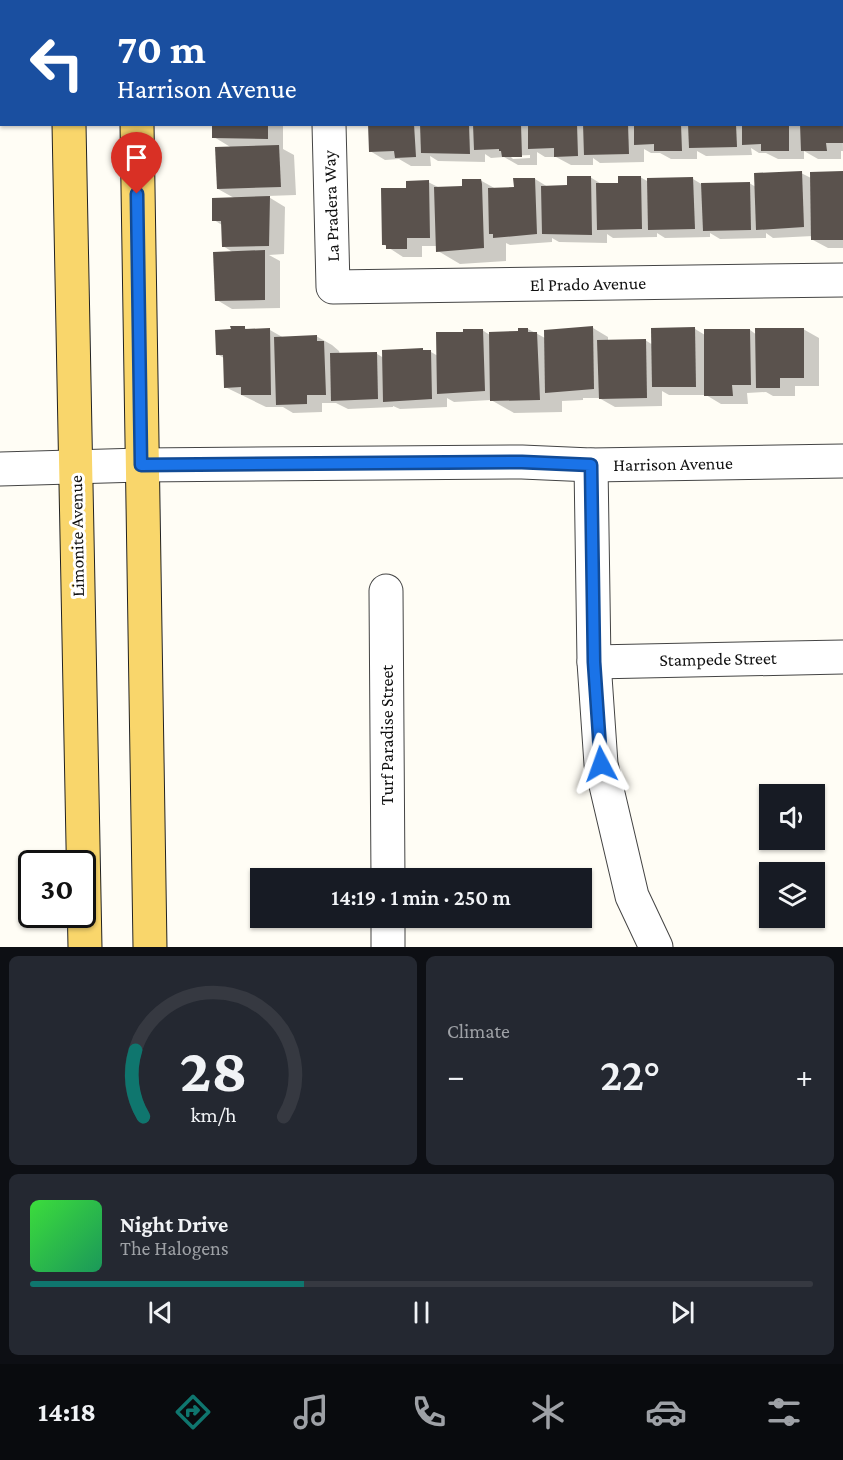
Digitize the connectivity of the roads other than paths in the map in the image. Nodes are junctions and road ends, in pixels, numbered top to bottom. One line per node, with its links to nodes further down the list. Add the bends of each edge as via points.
1 (69, 126): 9 (main road, Limonite Avenue)
2 (137, 126): 7 (main road)
3 (329, 126): 5 (street, La Pradera Way)
4 (843, 280): 5 (street, El Prado Avenue)
5 (333, 287)
6 (843, 461): 8 (street, Harrison Avenue)
7 (141, 465): 8 (street, Harrison Avenue); 9 (street, Harrison Avenue); 17 (main road)
8 (591, 465): 13 (street)
9 (75, 468): 10 (street, Harrison Avenue); 16 (main road, Limonite Avenue)
10 (0, 469)
11 (386, 591): 14 (street, Turf Paradise Street)
12 (843, 657): 13 (street, Stampede Street)
13 (594, 662): 19 (street, via 601,764 617,841 632,896)
14 (388, 868)
15 (388, 928): 18 (street)
16 (85, 947)
17 (150, 947)
18 (388, 947)
19 (656, 947)

